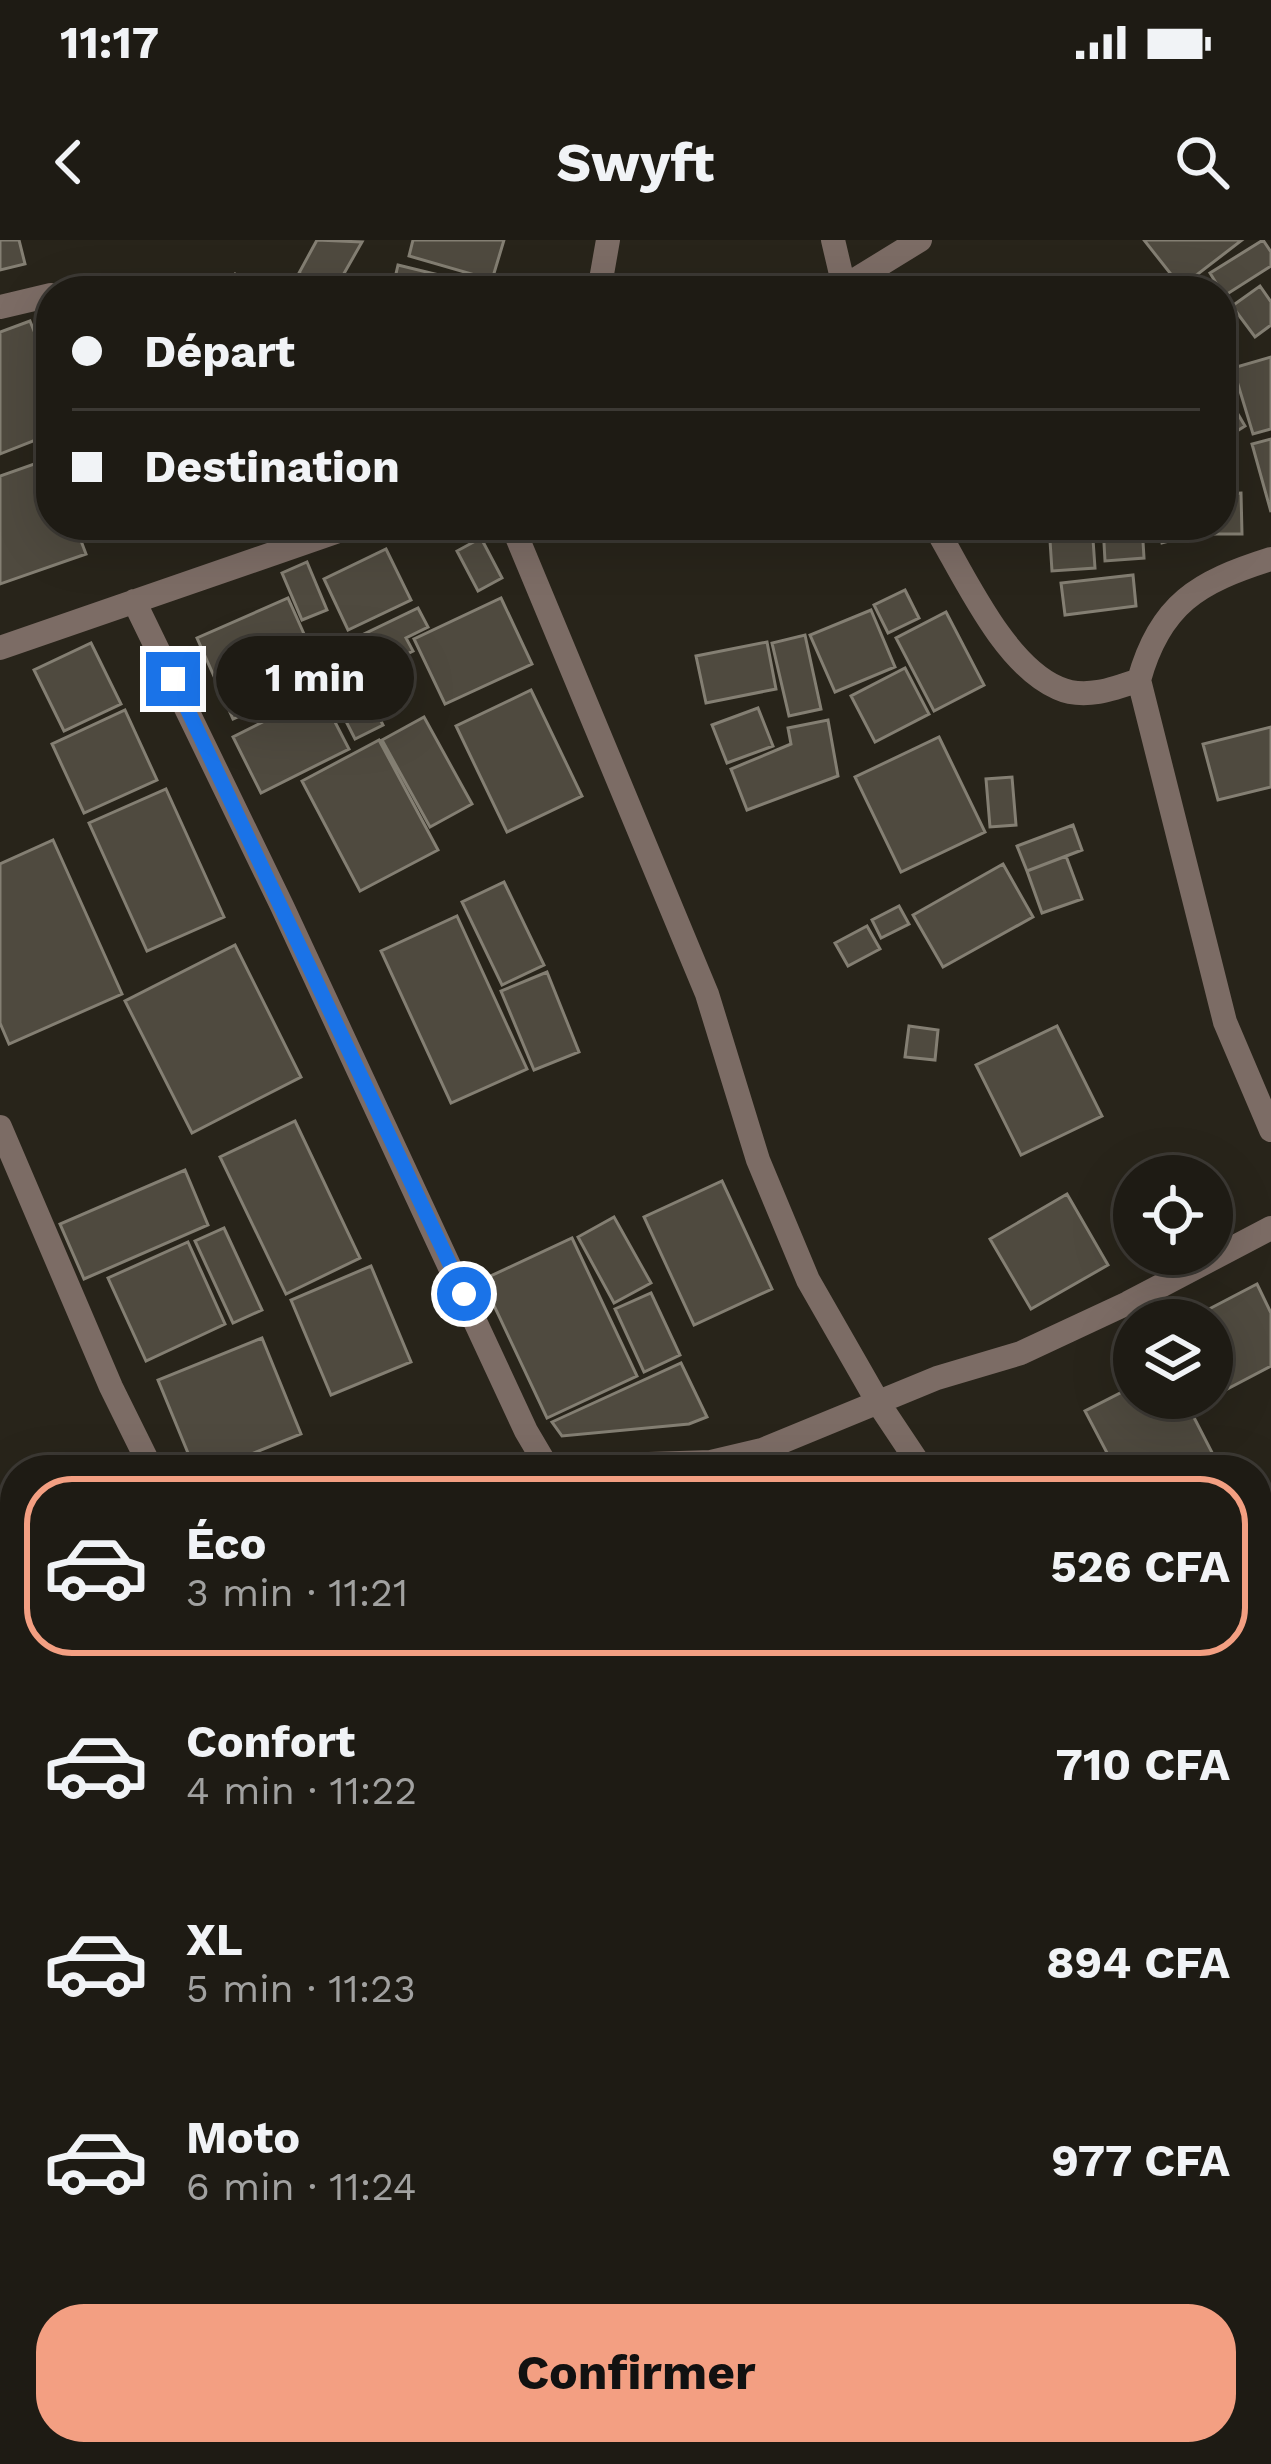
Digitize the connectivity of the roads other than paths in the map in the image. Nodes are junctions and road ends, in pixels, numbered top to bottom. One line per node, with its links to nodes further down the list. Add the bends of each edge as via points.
1 (608, 240): 4 (street)
2 (833, 240): 5 (street)
3 (920, 240): 6 (street)
4 (601, 276)
5 (839, 276)
6 (864, 276)
7 (36, 299): 8 (street)
8 (0, 307)
9 (312, 540): 13 (street)
10 (518, 540): 19 (street, via 707,994 758,1160 800,1260)
11 (943, 540): 15 (street, via 1034,674 1061,691 1104,693)
12 (1271, 559): 15 (street, via 1229,572 1174,607 1150,639)
13 (134, 601): 14 (street); 21 (street)
14 (0, 648)
15 (1139, 680): 17 (street, via 1225,1022)
16 (0, 1127): 20 (street)
17 (1271, 1130)
18 (1271, 1228): 19 (street, via 1021,1353)
19 (879, 1404): 22 (street); 23 (street)
20 (145, 1455)
21 (540, 1455)
22 (741, 1455)
23 (913, 1455)

